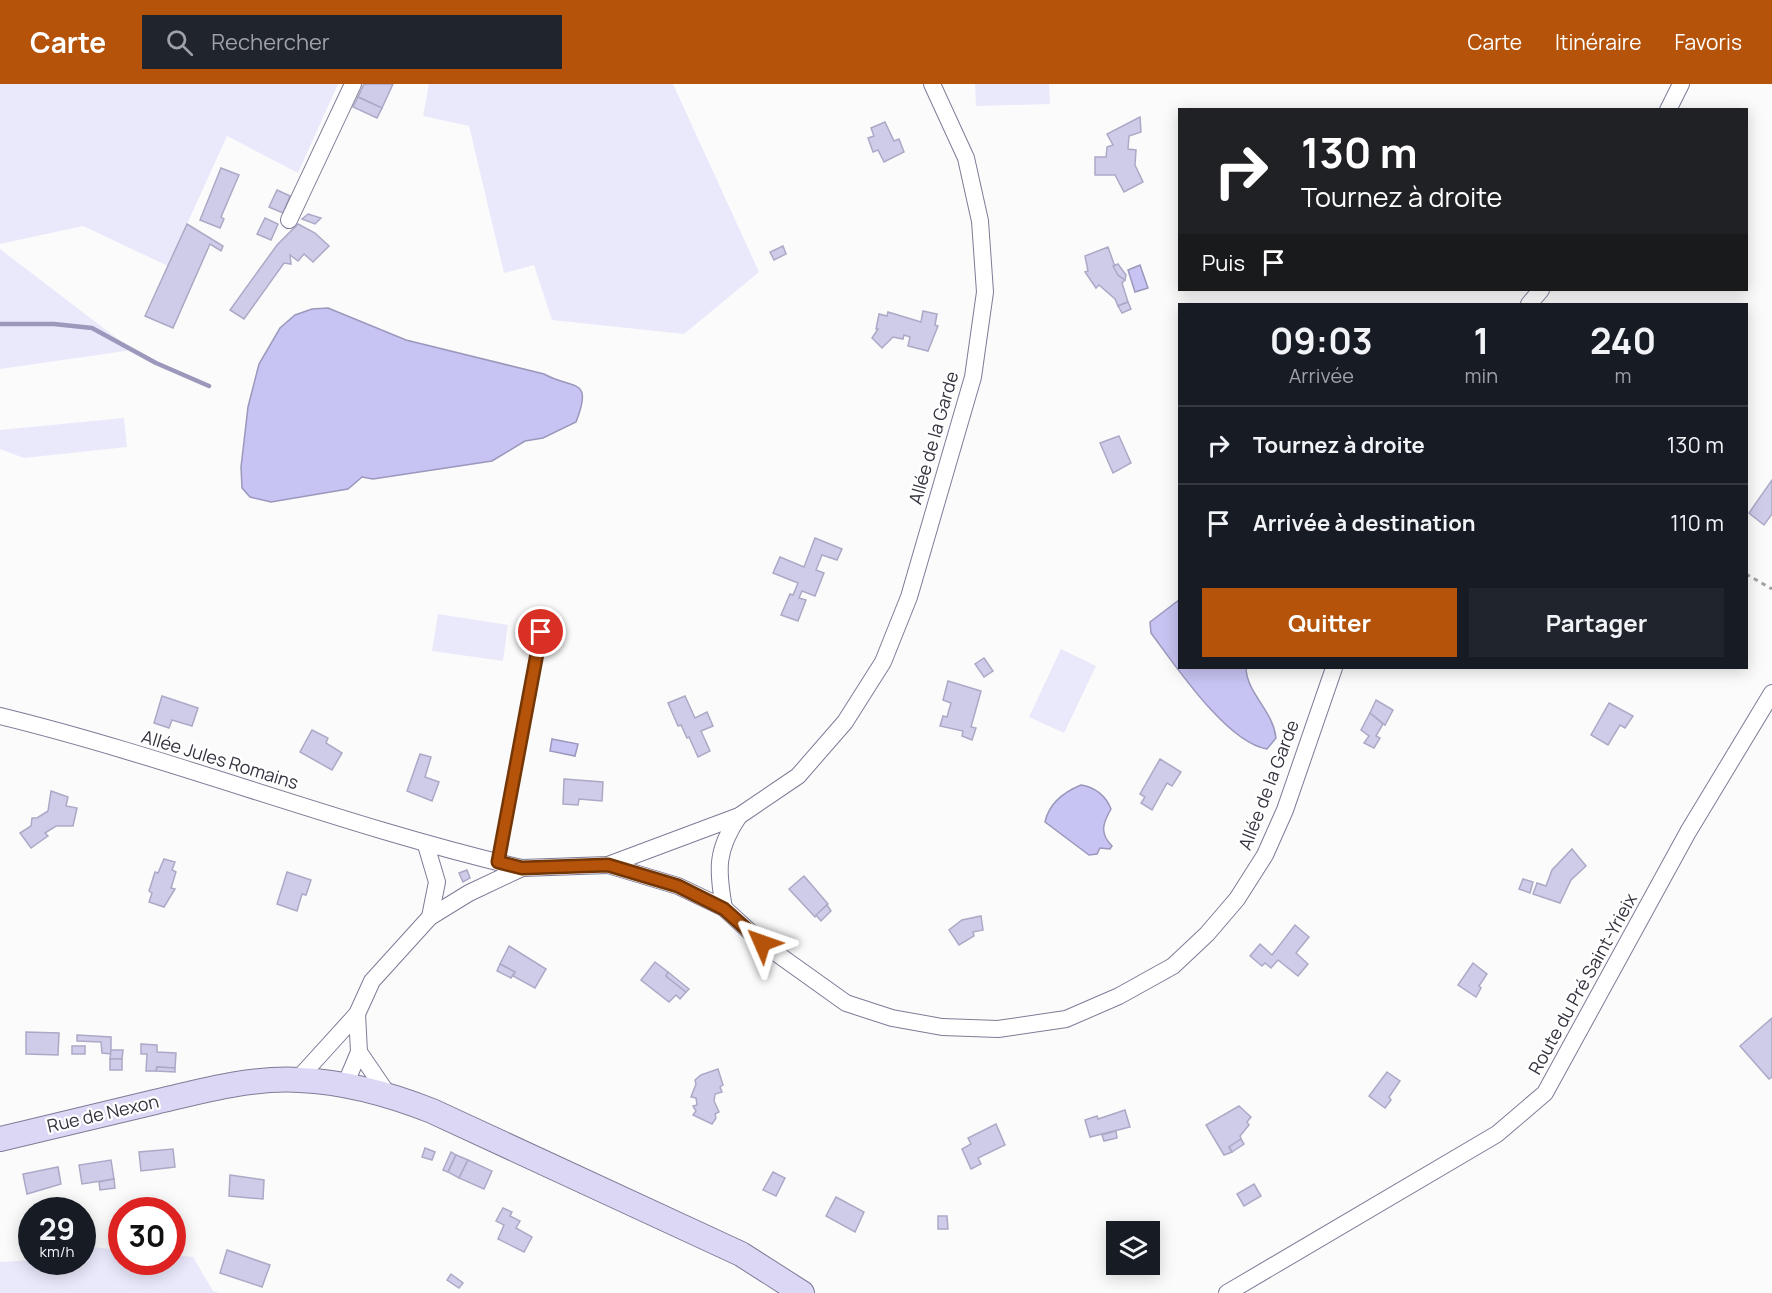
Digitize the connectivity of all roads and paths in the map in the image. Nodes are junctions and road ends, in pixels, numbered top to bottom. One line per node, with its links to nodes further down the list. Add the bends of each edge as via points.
1 (353, 84): 5 (street)
2 (932, 84): 14 (street, Allée de la Garde, via 966,158 980,221 985,292 973,377 909,597 883,662 845,722 798,776)
3 (1682, 84): 4 (street)
4 (1669, 108)
5 (289, 220)
6 (1540, 291): 7 (street)
7 (1530, 303)
8 (1748, 575): 9 (path)
9 (1772, 589)
10 (541, 632): 16 (lane)
11 (1334, 669): 19 (street, Allée de la Garde, via 1285,810 1265,855 1237,899 1173,966 1066,1019 998,1029 942,1027 892,1018 846,1003 762,943)
12 (1772, 693): 28 (street, Route du Pré Saint-Yrieix, via 1688,832 1545,1093 1497,1134)
13 (0, 716): 15 (street, Allée Jules Romains, via 68,733)
14 (740, 816): 17 (street, Allée de la Garde); 19 (street, Allée de la Garde, via 724,839 717,872)
15 (426, 845): 16 (street, Allée Jules Romains); 20 (street, via 437,882)
16 (498, 862): 18 (street, Allée Jules Romains)
17 (608, 865): 18 (street, Allée de la Garde); 19 (street, Allée de la Garde, via 678,886)
18 (522, 868): 20 (street, Allée de la Garde)
19 (724, 909)
20 (430, 917): 21 (street, Allée de la Garde, via 372,981)
21 (357, 1014): 22 (street, Allée de la Garde); 23 (street, Allée de la Garde)
22 (359, 1052): 24 (street, Allée de la Garde); 25 (street)
23 (298, 1080): 24 (main road, Rue de Nexon); 26 (main road, Rue de Nexon, via 206,1090)
24 (345, 1085): 25 (main road, Rue de Nexon)
25 (387, 1093): 27 (main road, Rue de Nexon, via 741,1254)
26 (0, 1139)
27 (802, 1293)
28 (1227, 1293)

